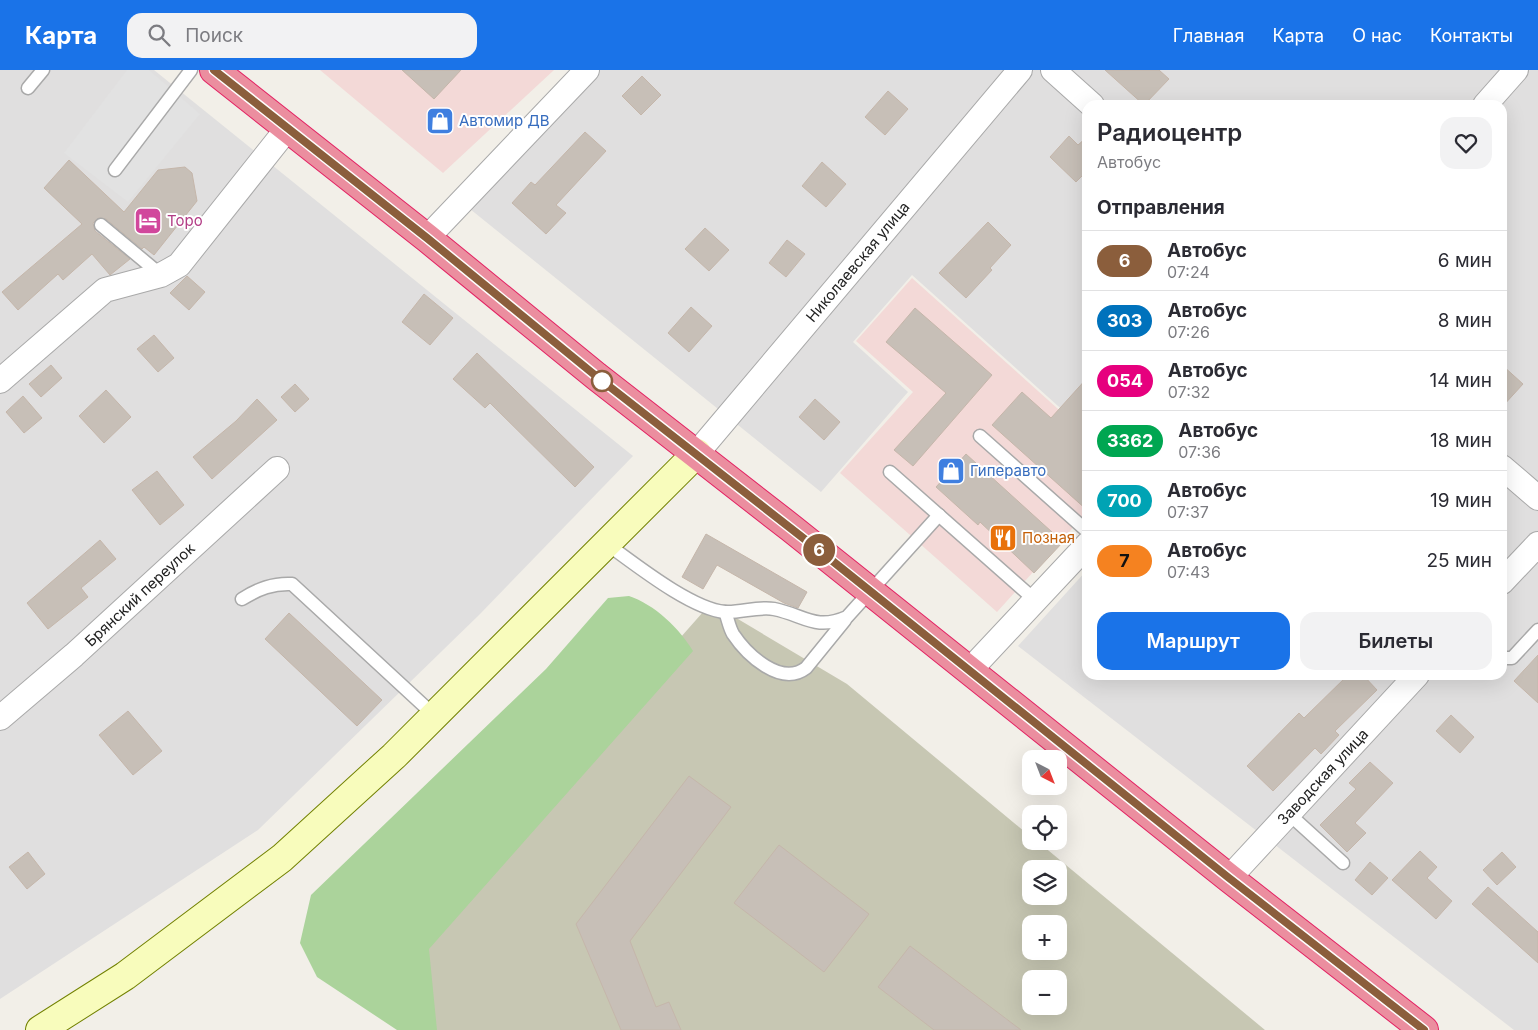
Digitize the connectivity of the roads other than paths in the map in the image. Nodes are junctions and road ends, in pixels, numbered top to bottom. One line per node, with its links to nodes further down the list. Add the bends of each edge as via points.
1 (44, 70): 8 (lane)
2 (191, 70): 12 (lane)
3 (587, 70): 14 (street)
4 (1020, 70): 18 (street, Николаевская улица)
5 (1053, 70): 9 (street)
6 (1516, 70): 10 (street)
7 (218, 71): 11 (highway)
8 (28, 88)
9 (1086, 100)
10 (1489, 100)
11 (287, 129): 14 (highway); 15 (street, via 179,265)
12 (115, 170)
13 (101, 225): 15 (lane)
14 (427, 238): 18 (highway, via 596,376)
15 (161, 275): 16 (street, via 105,290)
16 (0, 381)
17 (980, 436): 24 (lane)
18 (697, 453): 25 (main road); 29 (highway)
19 (277, 468): 39 (street, Брянский переулок, via 74,656)
20 (1507, 471): 22 (street)
21 (890, 472): 23 (lane)
22 (1538, 498)
23 (939, 515): 29 (lane); 31 (lane)
24 (1082, 527)
25 (607, 544): 32 (lane, via 686,597); 38 (main road)
26 (1538, 544): 28 (street)
27 (1082, 550): 31 (street)
28 (1507, 577)
29 (870, 590): 33 (lane); 36 (highway)
30 (242, 599): 38 (lane, via 256,590 292,584)
31 (1035, 600): 36 (street)
32 (725, 612): 33 (lane, via 772,608 816,623 832,624); 33 (lane, via 732,632 743,646 755,658 785,674 798,674 806,668)
33 (847, 617)
34 (1538, 630): 35 (lane, via 1512,658)
35 (1507, 658)
36 (970, 670): 42 (highway)
37 (1412, 680): 40 (street, Заводская улица)
38 (435, 716): 43 (main road, via 282,858 125,976)
39 (0, 718)
40 (1289, 814): 41 (lane); 42 (street, Заводская улица)
41 (1343, 863)
42 (1229, 878): 44 (highway)
43 (40, 1030)
44 (1424, 1030)

